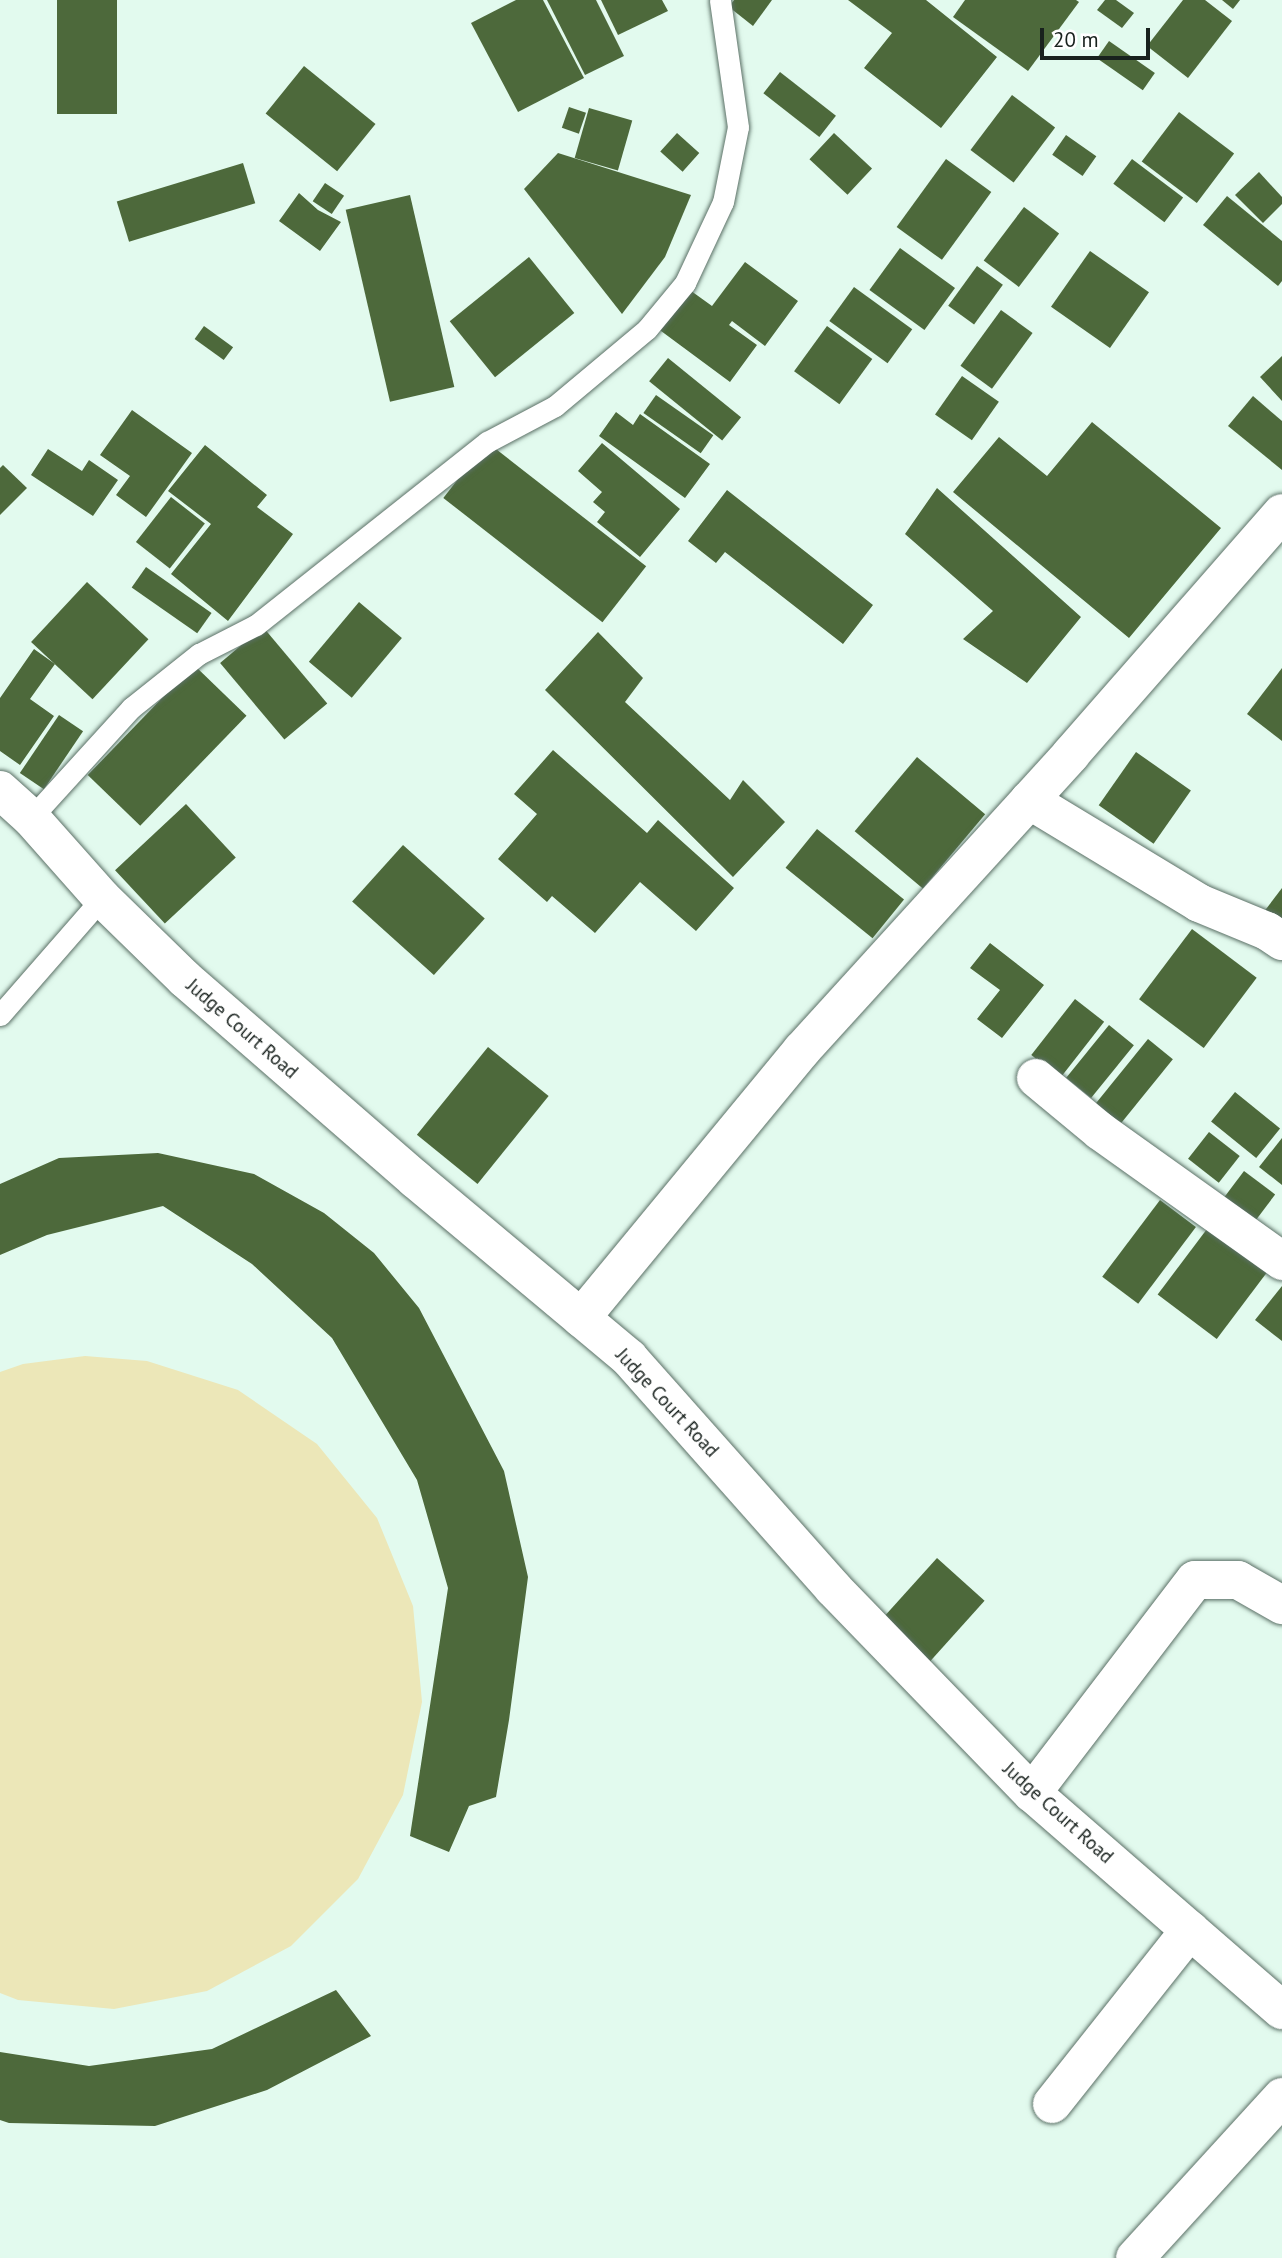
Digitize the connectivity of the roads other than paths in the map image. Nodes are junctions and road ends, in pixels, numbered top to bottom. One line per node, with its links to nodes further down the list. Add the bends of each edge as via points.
1 (720, 0): 5 (lane, via 738,127 723,202 685,283 647,329 555,405 487,442 256,625 189,662 131,708)
2 (1282, 513): 4 (street)
3 (0, 790): 5 (street, Judge Court Road)
4 (1029, 800): 7 (street, via 1199,903); 11 (street, via 802,1050)
5 (31, 818): 6 (street, Judge Court Road)
6 (102, 898): 8 (lane); 11 (street, Judge Court Road, via 185,979)
7 (1282, 941)
8 (0, 1015)
9 (1036, 1078): 10 (street, via 1100,1131)
10 (1282, 1261)
11 (581, 1318): 13 (street, Judge Court Road, via 629,1358 833,1588)
12 (1282, 1605): 13 (street, via 1238,1580 1195,1580)
13 (1032, 1793): 14 (street, Judge Court Road)
14 (1190, 1930): 15 (street, Judge Court Road); 17 (street)
15 (1282, 2010)
16 (1282, 2096): 18 (street)
17 (1052, 2104)
18 (1135, 2258)

